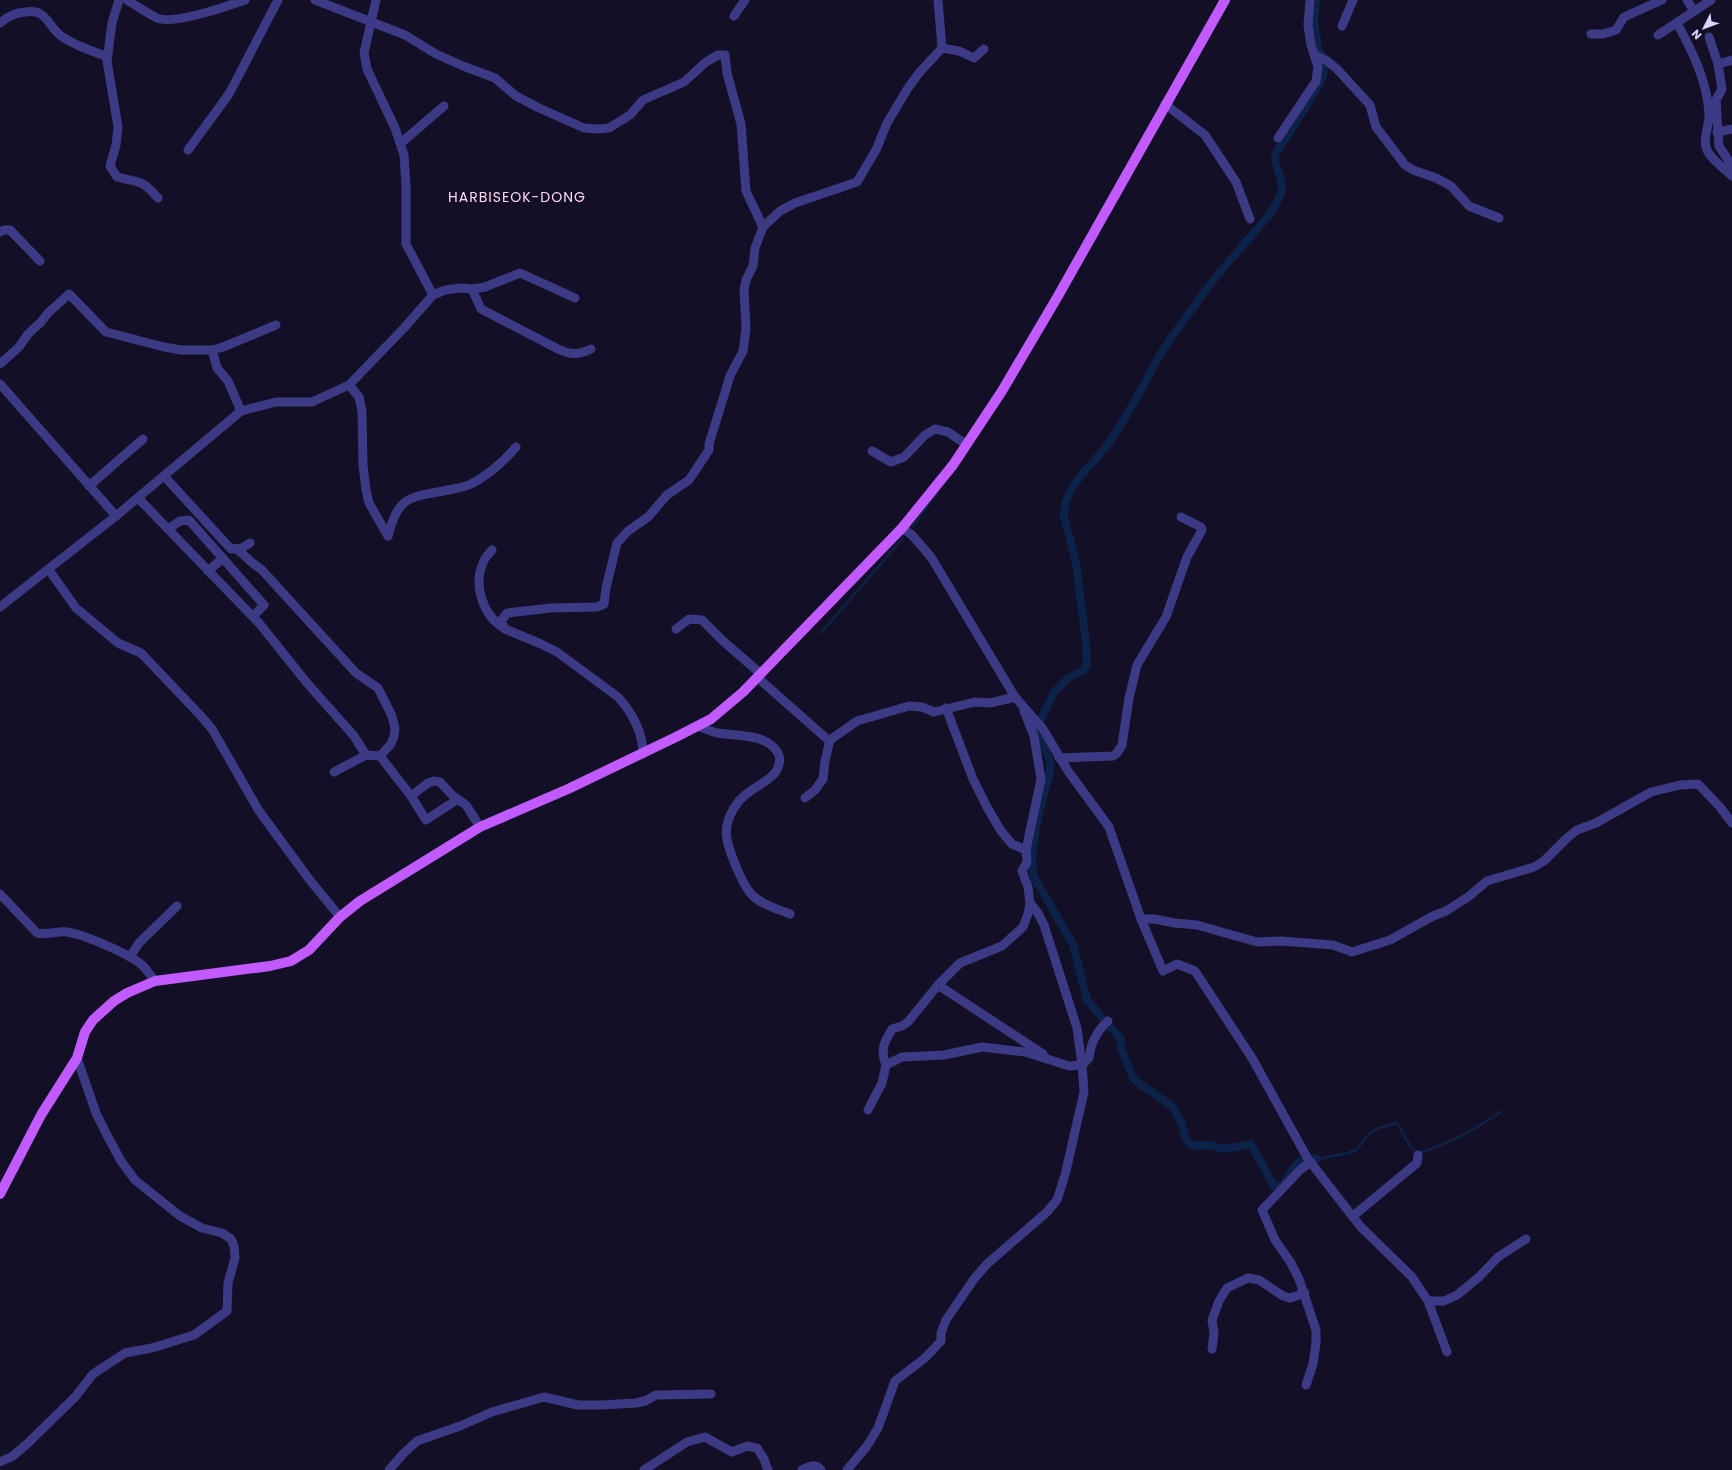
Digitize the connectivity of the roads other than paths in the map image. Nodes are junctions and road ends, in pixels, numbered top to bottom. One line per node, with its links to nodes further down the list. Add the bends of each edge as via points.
1 (119, 0): 26 (street, via 112,23)
2 (127, 0): 3 (street, via 158,18 169,18 190,16)
3 (245, 0)
4 (278, 0): 36 (street, via 229,94)
5 (315, 0): 17 (street)
6 (376, 0): 17 (street)
7 (745, 0): 16 (street)
8 (938, 0): 24 (street)
9 (1225, 0): 30 (main road)
10 (1310, 0): 27 (street, via 1308,25 1311,45)
11 (1353, 0): 20 (street)
12 (1662, 0): 21 (street, via 1624,17 1616,30)
13 (1687, 0): 15 (street)
14 (1711, 0): 15 (street)
15 (1694, 11): 19 (street)
16 (734, 16)
17 (370, 21): 35 (street, via 364,53 367,69); 42 (street, via 405,35 436,54 495,78 516,96 584,128 609,128 630,115 643,100 684,82 706,62 718,55 725,55 727,73 741,124 746,191)
18 (0, 22): 26 (street, via 10,15 34,10 74,45)
19 (1677, 23): 22 (street); 38 (street, via 1694,56 1706,95 1709,114 1705,138 1707,151)
20 (1342, 26)
21 (1591, 34)
22 (1658, 35)
23 (1709, 36): 29 (street)
24 (942, 48): 25 (street, via 959,51 974,58); 42 (street, via 908,88 886,123 876,150 857,182 795,203 780,211)
25 (984, 49)
26 (108, 55): 39 (street, via 118,128 110,166 117,177 142,182)
27 (1320, 58): 34 (street, via 1316,81); 41 (street, via 1337,69 1370,105 1376,127 1405,165 1451,186 1469,206)
28 (1732, 60): 29 (street)
29 (1718, 64): 33 (street, via 1722,89 1716,100)
30 (1165, 104): 40 (street, via 1205,135 1236,182); 56 (main road, via 1054,303 1002,391)
31 (444, 106): 35 (street)
32 (1732, 129): 33 (street)
33 (1718, 132): 37 (street, via 1719,146)
34 (1278, 138)
35 (401, 143): 46 (street, via 406,185 406,244)
36 (188, 150)
37 (1732, 166)
38 (1732, 176)
39 (158, 198)
40 (1250, 218)
41 (1499, 218)
42 (763, 226): 74 (street, via 744,290 746,328 743,351 730,376 709,444 710,450 696,472 689,480 666,495 648,518 628,531 617,543 602,606 546,608 507,613 501,621)
43 (0, 232): 44 (street, via 10,230)
44 (40, 260)
45 (472, 289): 46 (street, via 445,290); 47 (street, via 496,284 520,273); 49 (street, via 481,309 558,349 568,354 581,354)
46 (433, 295): 53 (street)
47 (575, 298)
48 (276, 325): 50 (street)
49 (591, 349)
50 (212, 350): 51 (street, via 181,350 106,332 69,294); 54 (street, via 217,368 228,381)
51 (0, 364)
52 (0, 384): 60 (street)
53 (349, 385): 54 (street, via 312,402 276,402); 57 (street, via 359,397 362,411 364,465 369,503 388,536 396,512 407,500 471,484 489,472)
54 (241, 411): 59 (street)
55 (143, 439): 60 (street)
56 (966, 445): 58 (street, via 948,432 936,429 925,435 904,457 891,462); 64 (main road)
57 (516, 447)
58 (872, 451)
59 (164, 476): 61 (street); 67 (street, via 231,548)
60 (89, 486): 62 (street)
61 (138, 498): 62 (street); 65 (street)
62 (116, 516): 70 (street)
63 (1181, 517): 84 (street, via 1201,527 1202,530 1187,557 1166,617 1137,665 1122,745 1113,756)
64 (902, 528): 76 (main road); 77 (street, via 912,535 931,557)
65 (168, 529): 69 (street, via 180,520 189,520); 71 (street)
66 (250, 543): 67 (street)
67 (236, 549): 83 (street, via 254,566 262,569 356,673 378,688 395,728 391,744)
68 (492, 550): 74 (street, via 483,561 478,584 484,606 490,616)
69 (223, 558): 71 (street); 73 (street, via 264,605)
70 (49, 570): 72 (street); 96 (street, via 76,608 118,643 142,653 212,729 259,811)
71 (208, 571): 73 (street)
72 (0, 607)
73 (253, 616): 82 (street, via 354,736)
74 (505, 629): 81 (street, via 557,652 618,697 627,706 636,724 643,744)
75 (676, 629): 76 (street, via 689,619 702,620)
76 (759, 675): 79 (main road, via 711,719); 80 (street)
77 (1018, 701): 78 (street, via 975,702); 84 (street, via 1043,728); 91 (street, via 1034,736 1041,779)
78 (946, 708): 80 (street, via 934,712 910,706 876,715 857,721); 91 (street, via 973,779 987,807 1012,844)
79 (697, 726): 81 (main road); 95 (street, via 716,732 752,736 774,747 780,755 779,767 774,775 748,791 738,802 725,831 725,838 743,882 752,895 768,906)
80 (830, 740): 87 (street, via 823,779)
81 (643, 754): 90 (main road)
82 (366, 755): 83 (street); 85 (street)
83 (380, 756): 86 (street)
84 (1059, 758): 97 (street, via 1109,827)
85 (334, 772)
86 (411, 796): 88 (street, via 434,781 440,782); 88 (street, via 426,820)
87 (805, 798)
88 (458, 799): 90 (street, via 466,805)
89 (1732, 823): 97 (street, via 1698,784 1680,785 1651,792 1596,823 1577,830 1534,867 1487,881 1446,911 1390,940 1352,952 1333,945 1256,942 1197,925)
90 (480, 827): 96 (main road, via 360,901)
91 (1026, 850): 93 (street, via 1027,862 1022,871)
92 (0, 894): 98 (street, via 37,933 76,933)
93 (1030, 903): 100 (street, via 1023,927 1010,940 1002,946 960,963); 105 (street, via 1044,924 1077,1028)
94 (177, 906): 98 (street, via 139,943)
95 (790, 914)
96 (340, 917): 99 (main road, via 309,950 291,961)
97 (1141, 919): 108 (street, via 1163,971 1177,964 1194,971 1252,1058)
98 (130, 957): 99 (street, via 143,966)
99 (155, 981): 102 (main road, via 128,993 101,1012 85,1032)
100 (938, 985): 103 (street); 104 (street, via 908,1022 892,1029 883,1046)
101 (1105, 1023): 105 (street, via 1091,1043 1089,1058)
102 (77, 1058): 109 (main road, via 40,1116); 118 (street, via 96,1113 120,1161 135,1180 180,1216 231,1239 235,1258 228,1283 227,1311 194,1336 126,1353 93,1374 75,1397 28,1443 13,1456)
103 (1053, 1061): 104 (street, via 1025,1052 982,1047 944,1055 902,1057); 105 (street, via 1069,1066)
104 (886, 1065): 106 (street, via 882,1083)
105 (1082, 1065): 124 (street, via 1084,1092 1057,1200 1047,1212 987,1264 946,1320 941,1342 925,1358 895,1380 878,1428)
106 (868, 1110)
107 (1418, 1155): 110 (street, via 1417,1163)
108 (1309, 1159): 110 (street); 112 (street, via 1262,1210 1275,1240 1291,1263)
109 (0, 1194)
110 (1353, 1216): 113 (street, via 1375,1242 1412,1277)
111 (1526, 1239): 113 (street, via 1498,1257 1457,1295 1444,1301)
112 (1305, 1293): 114 (street, via 1290,1298 1259,1280 1248,1278 1227,1288 1212,1320); 116 (street, via 1316,1330 1313,1364)
113 (1428, 1301): 115 (street)
114 (1212, 1349)
115 (1447, 1352)
116 (1306, 1385)
117 (711, 1394): 119 (street, via 656,1395 636,1403 601,1405 578,1405 544,1397 492,1412 454,1429 417,1441)
118 (0, 1462)
119 (389, 1470)
120 (644, 1470): 121 (street, via 687,1442 705,1437 732,1452 747,1446 757,1448)
121 (768, 1470)
122 (802, 1470): 123 (street, via 812,1465 818,1466)
123 (821, 1470)
124 (847, 1470)

